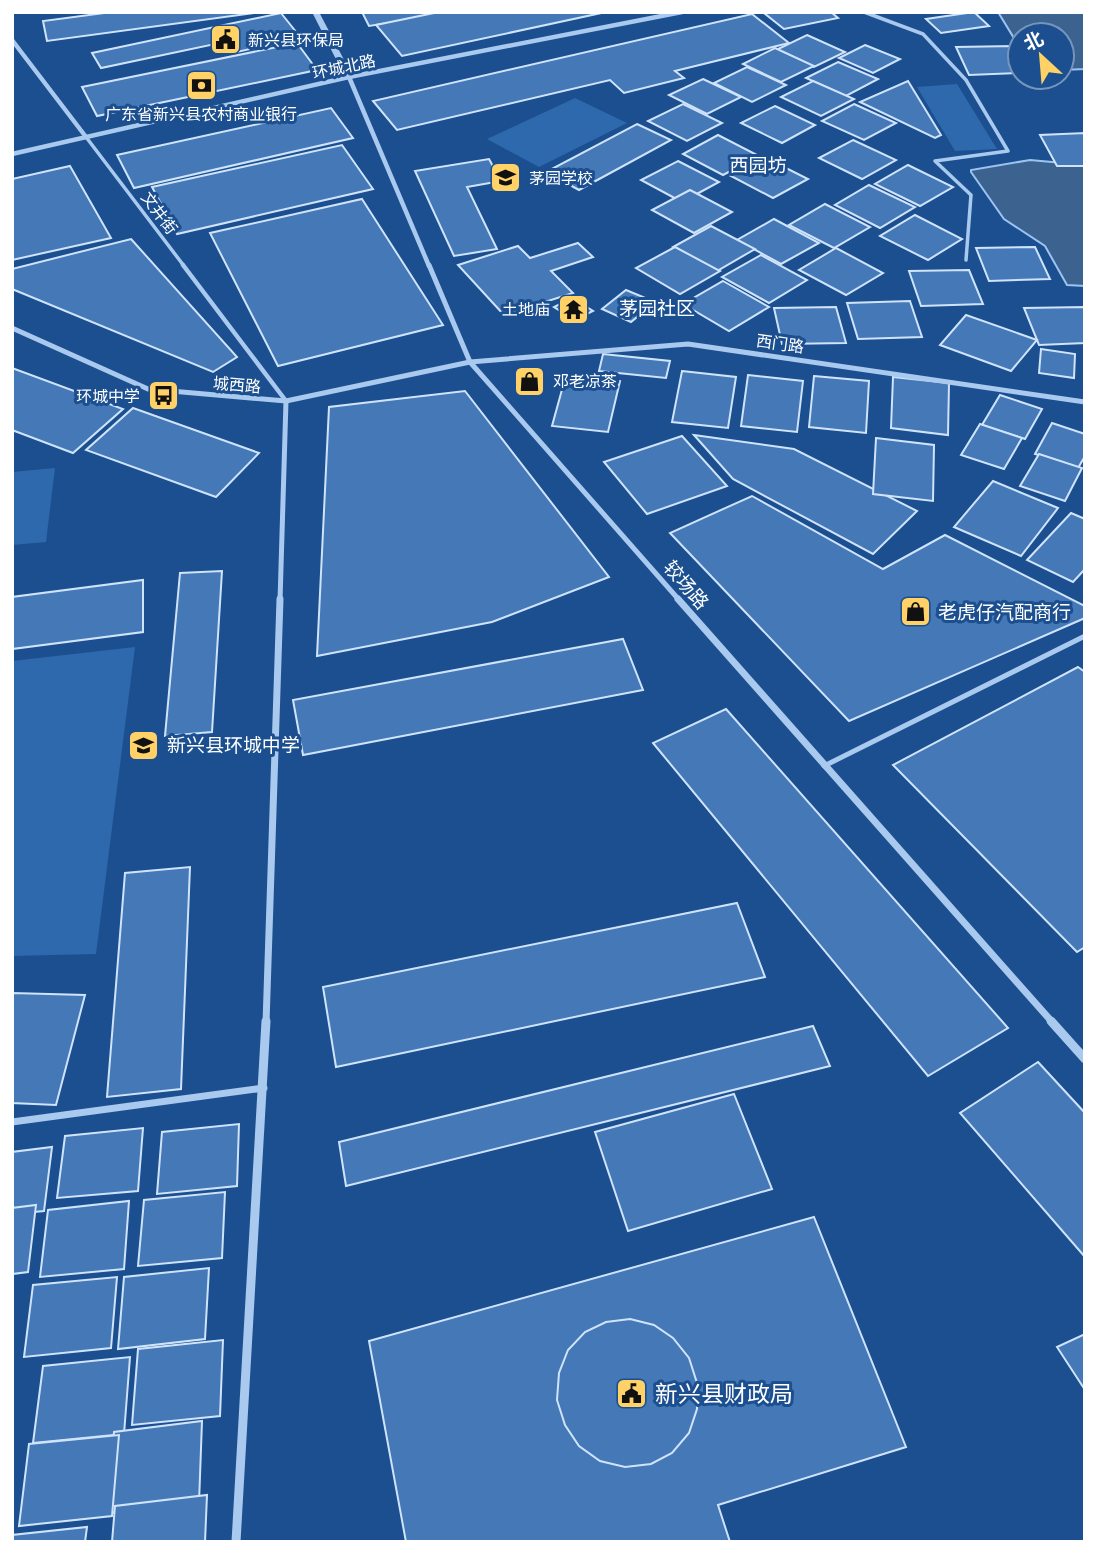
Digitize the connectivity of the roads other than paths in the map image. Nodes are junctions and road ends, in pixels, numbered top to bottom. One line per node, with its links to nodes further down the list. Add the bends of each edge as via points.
1 (315, 12): 5 (street)
2 (682, 12): 5 (street, 环城北路)
3 (864, 12): 8 (lane, via 922,34 966,80 1007,151 935,161 971,195)
4 (12, 40): 6 (street, 文井街)
5 (349, 78): 6 (street, 环城北路); 10 (street, 较场路)
6 (86, 137): 7 (street, 环城北路); 11 (lane, 文井街)
7 (12, 154)
8 (966, 260)
9 (12, 328): 11 (street, 城西路, via 148,389)
10 (470, 362): 11 (street, 城西路); 12 (street, 西门路, via 688,344); 14 (street, 较场路)
11 (286, 401): 16 (street)
12 (1085, 402)
13 (1085, 636): 14 (lane)
14 (824, 766): 15 (street, 较场路)
15 (1085, 1059)
16 (264, 1088): 17 (lane); 18 (street)
17 (12, 1122)
18 (236, 1542)

